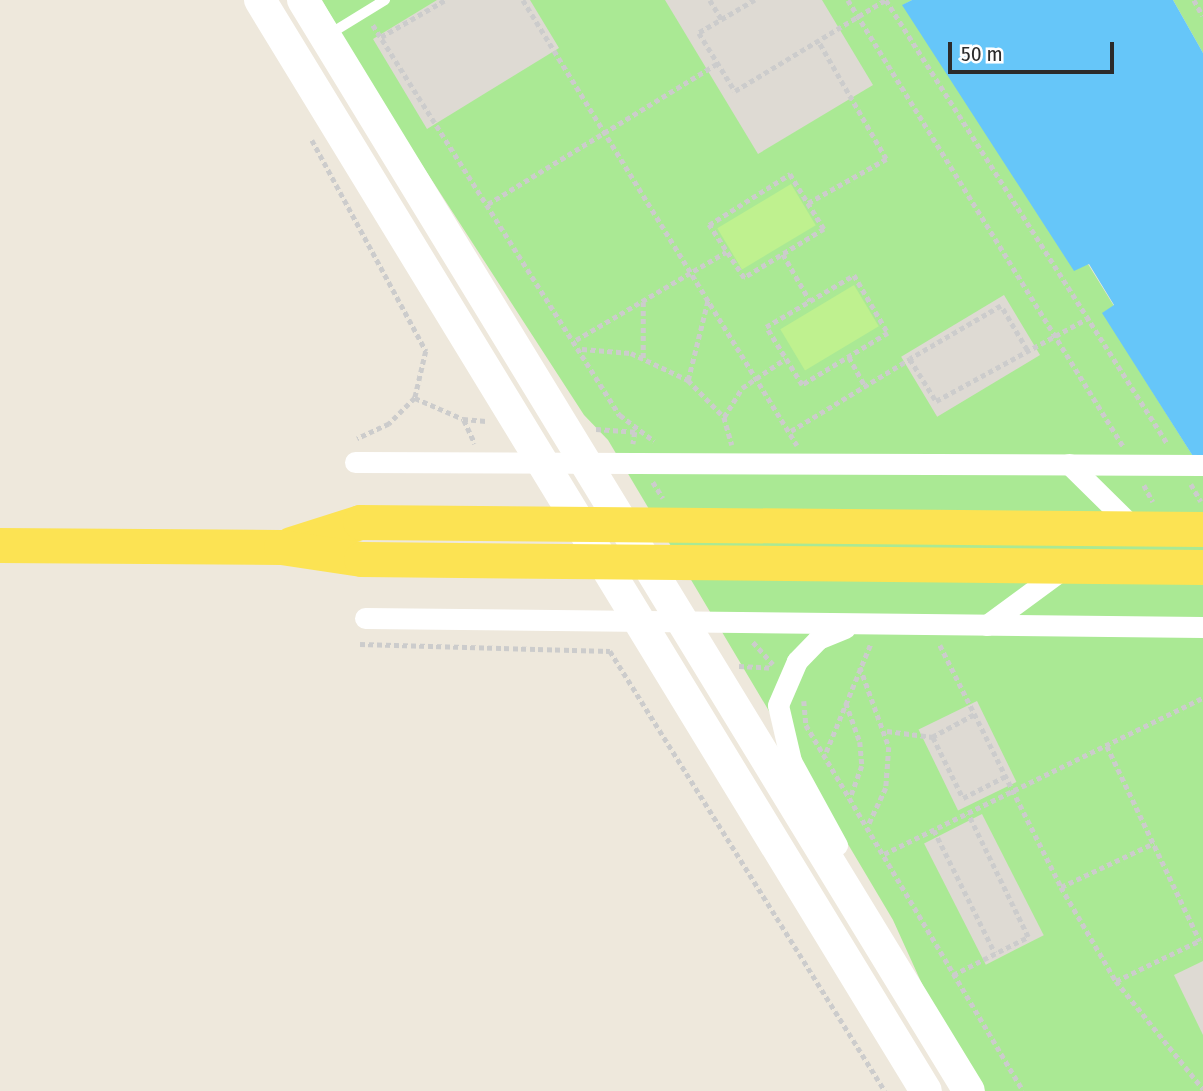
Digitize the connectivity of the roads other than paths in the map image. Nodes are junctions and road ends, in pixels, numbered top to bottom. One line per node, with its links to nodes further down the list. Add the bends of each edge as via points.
1 (260, 0): 7 (main road)
2 (303, 0): 4 (main road)
3 (385, 0): 4 (lane)
4 (326, 37): 6 (main road)
5 (355, 462): 7 (street)
6 (586, 462): 7 (street); 8 (street); 12 (main road)
7 (542, 463): 11 (main road)
8 (1069, 464): 9 (street, via 1122,462); 10 (street)
9 (1193, 468)
10 (1145, 521): 12 (main road); 13 (main road)
11 (579, 523): 12 (main road); 15 (main road, via 360,522); 16 (main road)
12 (622, 523): 17 (main road)
13 (1203, 529)
14 (0, 545): 15 (main road)
15 (281, 547): 16 (main road, via 360,559)
16 (602, 561): 17 (main road); 21 (main road)
17 (645, 561): 18 (main road); 22 (main road)
18 (1068, 565): 19 (main road); 24 (street)
19 (1186, 566)
20 (365, 618): 21 (street)
21 (638, 619): 22 (street); 27 (main road)
22 (683, 621): 23 (street); 26 (main road)
23 (854, 624): 24 (street); 26 (street, via 818,639 797,661 778,705 781,733 827,830 887,928)
24 (987, 625): 25 (street)
25 (1200, 627)
26 (919, 1009): 28 (main road)
27 (926, 1091)
28 (969, 1091)

